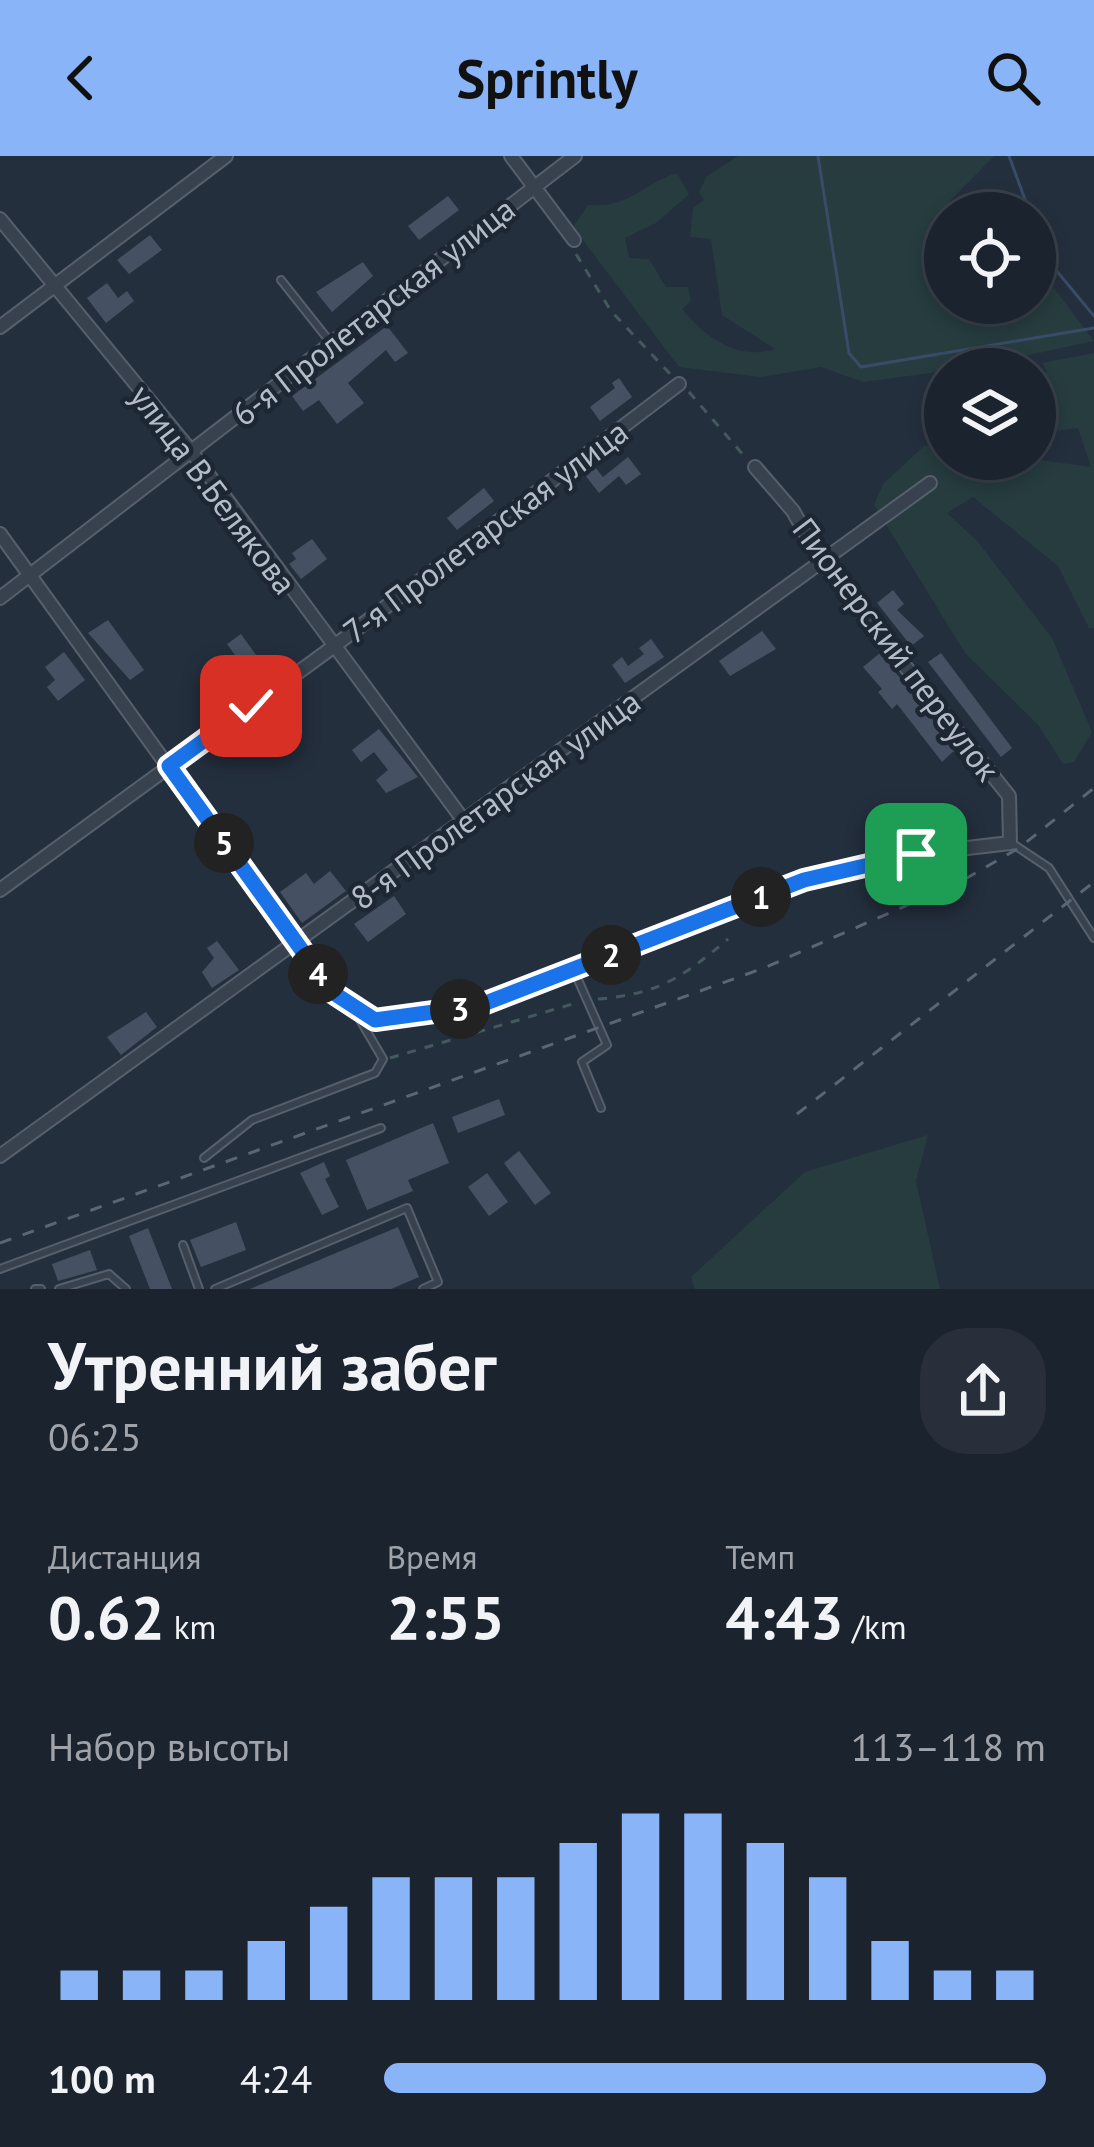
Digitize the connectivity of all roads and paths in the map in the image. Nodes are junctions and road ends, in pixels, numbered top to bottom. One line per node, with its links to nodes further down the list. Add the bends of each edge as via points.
1 (226, 156): 8 (street)
2 (512, 156): 4 (street)
3 (575, 156): 4 (street, 6-я Пролетарская улица)
4 (535, 185): 6 (street); 10 (street, 6-я Пролетарская улица)
5 (0, 219): 8 (street, улица В.Белякова)
6 (574, 240): 11 (path, via 584,273)
7 (281, 280): 10 (lane)
8 (52, 286): 9 (street); 12 (street, улица В.Белякова)
9 (0, 327)
10 (331, 343): 12 (street, 6-я Пролетарская улица)
11 (679, 384): 13 (path); 19 (street, 7-я Пролетарская улица)
12 (191, 451): 17 (street, 6-я Пролетарская улица); 19 (street, улица В.Белякова)
13 (755, 467): 16 (street, Пионерский переулок)
14 (930, 483): 16 (street, 8-я Пролетарская улица)
15 (0, 534): 17 (street)
16 (821, 560): 21 (street, 8-я Пролетарская улица); 22 (street, Пионерский переулок, via 1009,796)
17 (32, 574): 18 (street, 6-я Пролетарская улица); 20 (street)
18 (0, 598)
19 (334, 647): 20 (street, 7-я Пролетарская улица); 21 (street, улица В.Белякова)
20 (169, 766): 23 (street, 7-я Пролетарская улица); 26 (street)
21 (464, 821): 26 (street, 8-я Пролетарская улица)
22 (1010, 843): 24 (lane, via 1049,868); 27 (street, via 804,880)
23 (0, 890)
24 (1094, 938)
25 (728, 939): 28 (path, via 686,974 640,996)
26 (296, 943): 29 (street); 33 (street, 8-я Пролетарская улица)
27 (574, 969): 28 (lane); 29 (street, via 478,1006 375,1020)
28 (587, 1000): 30 (path); 31 (lane, via 608,1045 582,1062)
29 (351, 1005): 30 (lane)
30 (383, 1059): 34 (lane, via 375,1073 252,1120)
31 (601, 1108)
32 (381, 1128): 36 (lane)
33 (0, 1156)
34 (204, 1158)
35 (183, 1245): 39 (lane)
36 (0, 1269)
37 (58, 1289): 38 (lane, via 109,1274)
38 (126, 1289)
39 (199, 1289)
40 (215, 1289): 41 (lane, via 406,1208 438,1282)
41 (423, 1289)

